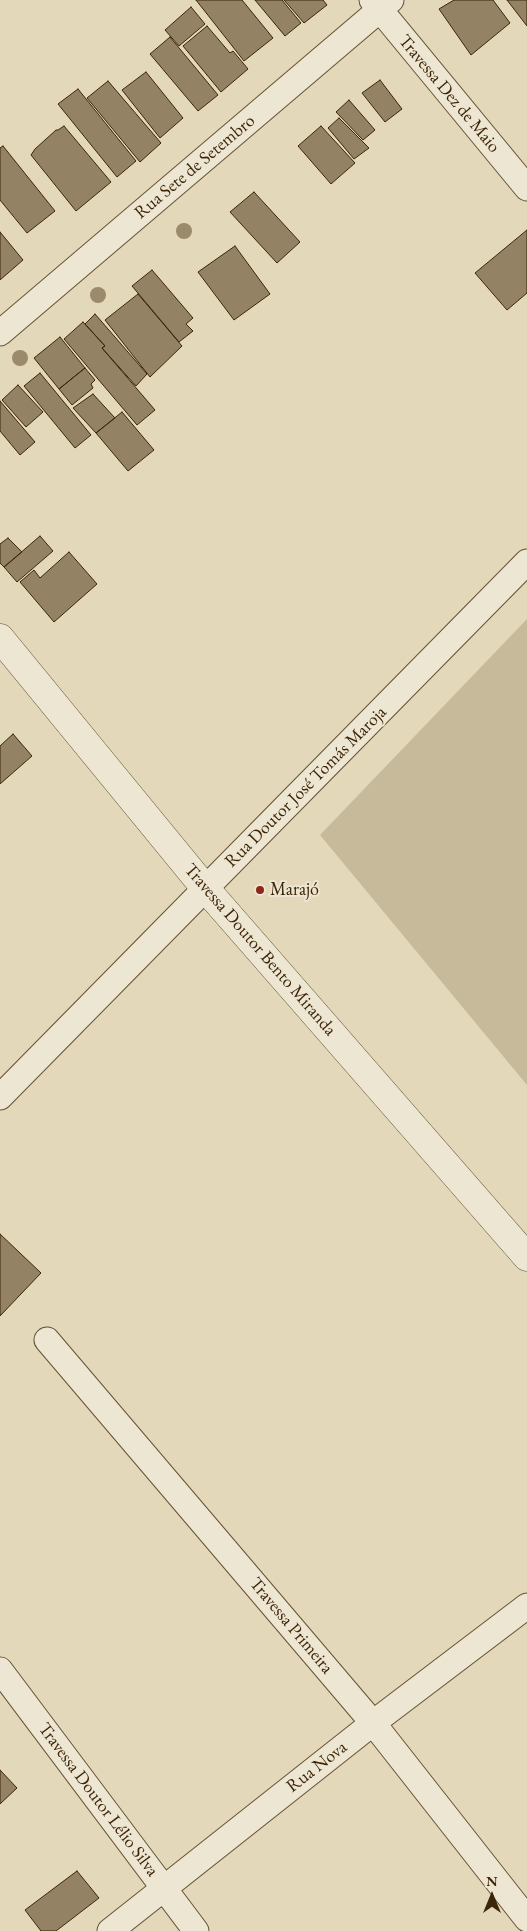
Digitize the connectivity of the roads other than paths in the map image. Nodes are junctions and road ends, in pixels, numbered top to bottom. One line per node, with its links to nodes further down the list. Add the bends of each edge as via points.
1 (380, 3): 2 (street, Travessa Dez de Maio); 3 (street, Rua Sete de Setembro)
2 (527, 188)
3 (0, 333)
4 (527, 562): 6 (street, Rua Doutor José Tomás Maroja)
5 (0, 638): 6 (street, Travessa Doutor Bento Miranda)
6 (206, 888): 7 (street, Rua Doutor José Tomás Maroja); 8 (street, Travessa Doutor Bento Miranda)
7 (0, 1097)
8 (527, 1257)
9 (47, 1340): 12 (street, Travessa Primeira)
10 (527, 1607): 12 (street, Rua Nova)
11 (0, 1670): 13 (street, Travessa Doutor Lélio Silva)
12 (373, 1723): 13 (street, Rua Nova); 14 (street, Travessa Primeira)
13 (164, 1888): 15 (street, Rua Nova); 16 (street, Travessa Doutor Lélio Silva)
14 (527, 1919)
15 (110, 1931)
16 (196, 1931)

